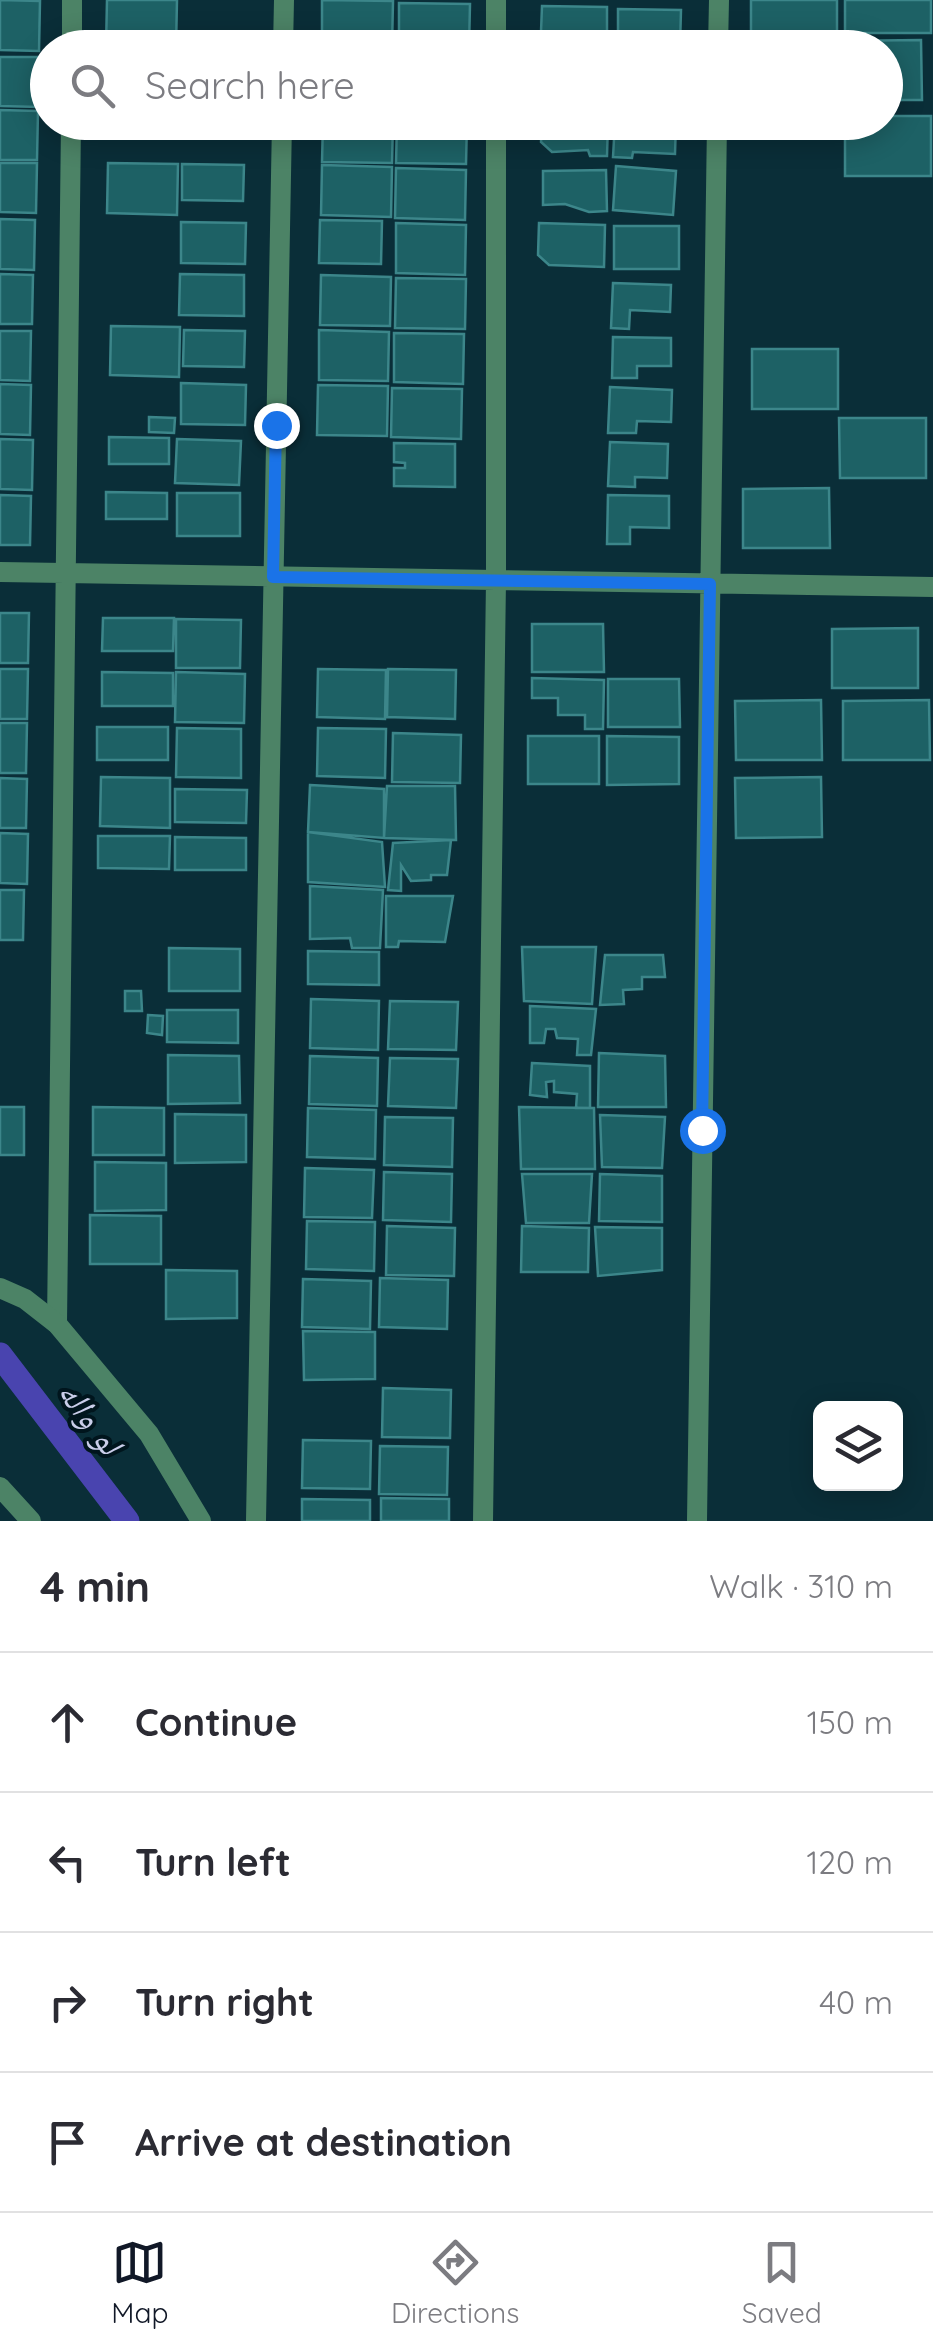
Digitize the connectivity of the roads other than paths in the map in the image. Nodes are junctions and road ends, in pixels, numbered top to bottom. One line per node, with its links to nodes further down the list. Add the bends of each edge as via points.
1 (72, 0): 5 (street)
2 (284, 0): 6 (street)
3 (496, 0): 7 (street)
4 (719, 0): 8 (street)
5 (72, 30)
6 (283, 30)
7 (496, 30)
8 (718, 30)
9 (71, 140): 14 (street)
10 (282, 140): 15 (street)
11 (496, 140): 16 (street)
12 (717, 140): 17 (street)
13 (0, 572): 14 (street)
14 (66, 574): 15 (street); 20 (street)
15 (273, 577): 16 (street); 24 (street)
16 (496, 580): 17 (street); 25 (street)
17 (710, 584): 18 (street); 26 (street)
18 (933, 587)
19 (0, 1288): 20 (street)
20 (57, 1324): 23 (street, via 149,1434)
21 (0, 1487): 22 (street)
22 (30, 1521)
23 (201, 1521)
24 (256, 1521)
25 (483, 1521)
26 (697, 1521)

